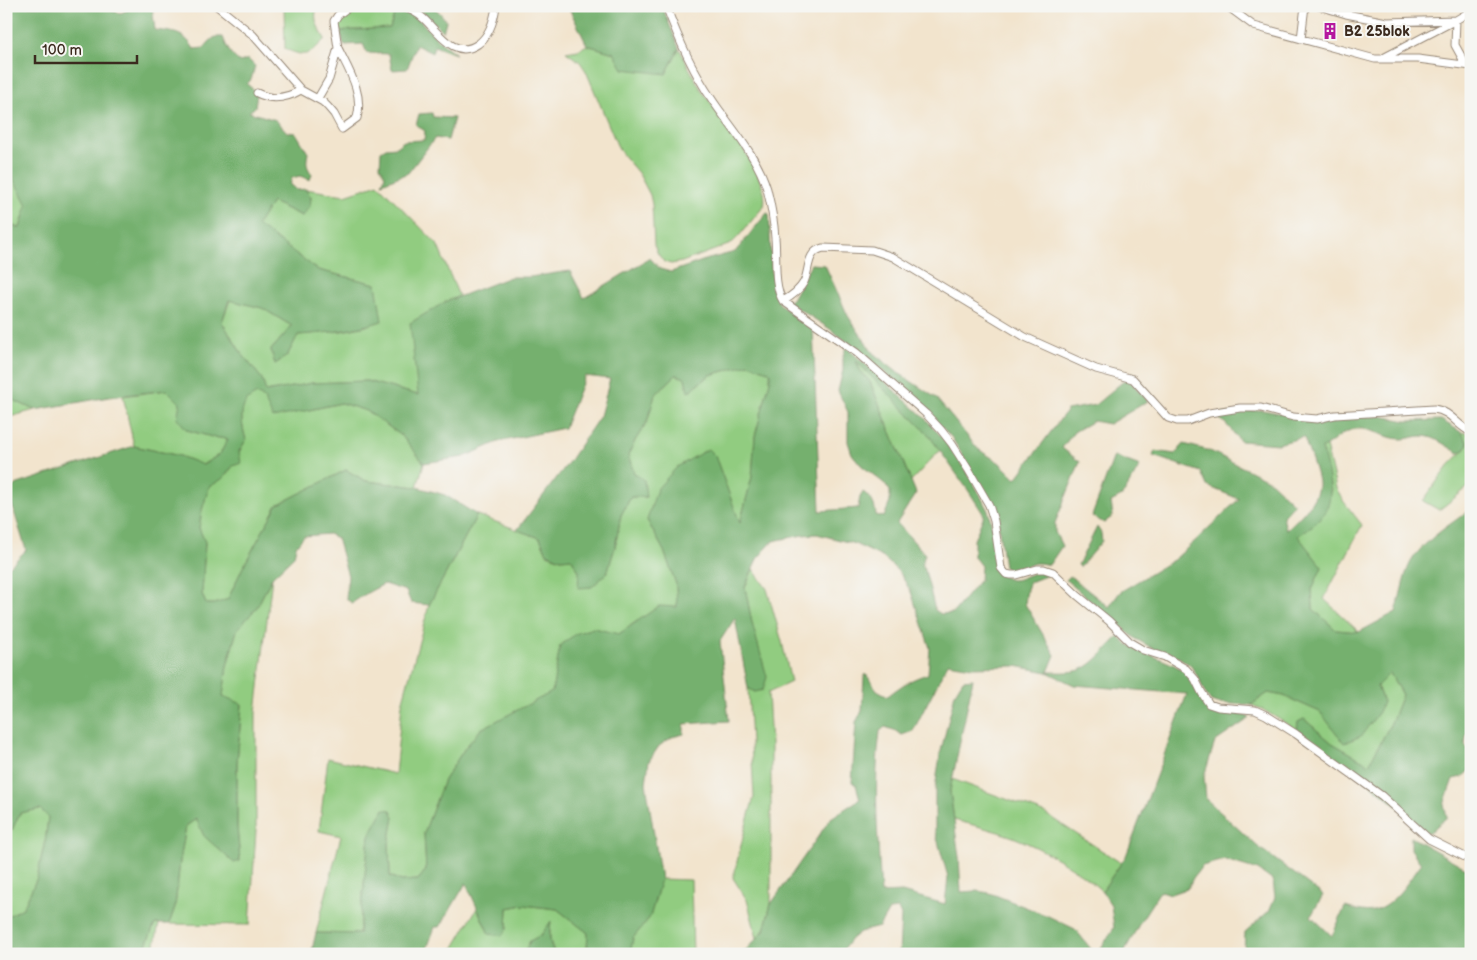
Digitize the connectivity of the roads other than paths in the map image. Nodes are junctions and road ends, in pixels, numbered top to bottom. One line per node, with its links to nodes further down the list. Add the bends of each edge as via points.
1 (217, 6): 15 (street, via 252,35)
2 (350, 6): 12 (street, via 334,20)
3 (400, 6): 4 (street, via 416,13 446,42 463,49 474,46 485,37)
4 (496, 6)
5 (666, 6): 18 (street, via 695,72 763,179 773,222 778,287)
6 (1227, 6): 11 (street, via 1254,26)
7 (1306, 6): 11 (street)
8 (1319, 6): 10 (street, via 1387,22)
9 (1471, 11): 10 (street)
10 (1456, 20): 13 (street); 14 (street, via 1455,45)
11 (1301, 39): 13 (street)
12 (338, 48): 17 (street, via 329,78); 17 (street, via 358,95 357,118 342,129 334,114)
13 (1383, 59): 14 (street, via 1418,59)
14 (1468, 66)
15 (301, 90): 16 (street, via 282,98); 17 (street)
16 (256, 93)
17 (318, 98)
18 (783, 301): 19 (street, via 800,288 817,250 878,251 905,263 1025,337 1096,369 1132,379 1172,420 1188,422 1209,413 1240,408 1261,408 1293,417 1317,419 1434,409 1447,413); 20 (street, via 857,352 941,430 989,505 1003,572 1016,575 1038,568 1053,572 1131,643 1186,669 1209,704 1255,710 1266,715 1382,796 1428,839)
19 (1471, 432)
20 (1471, 860)

